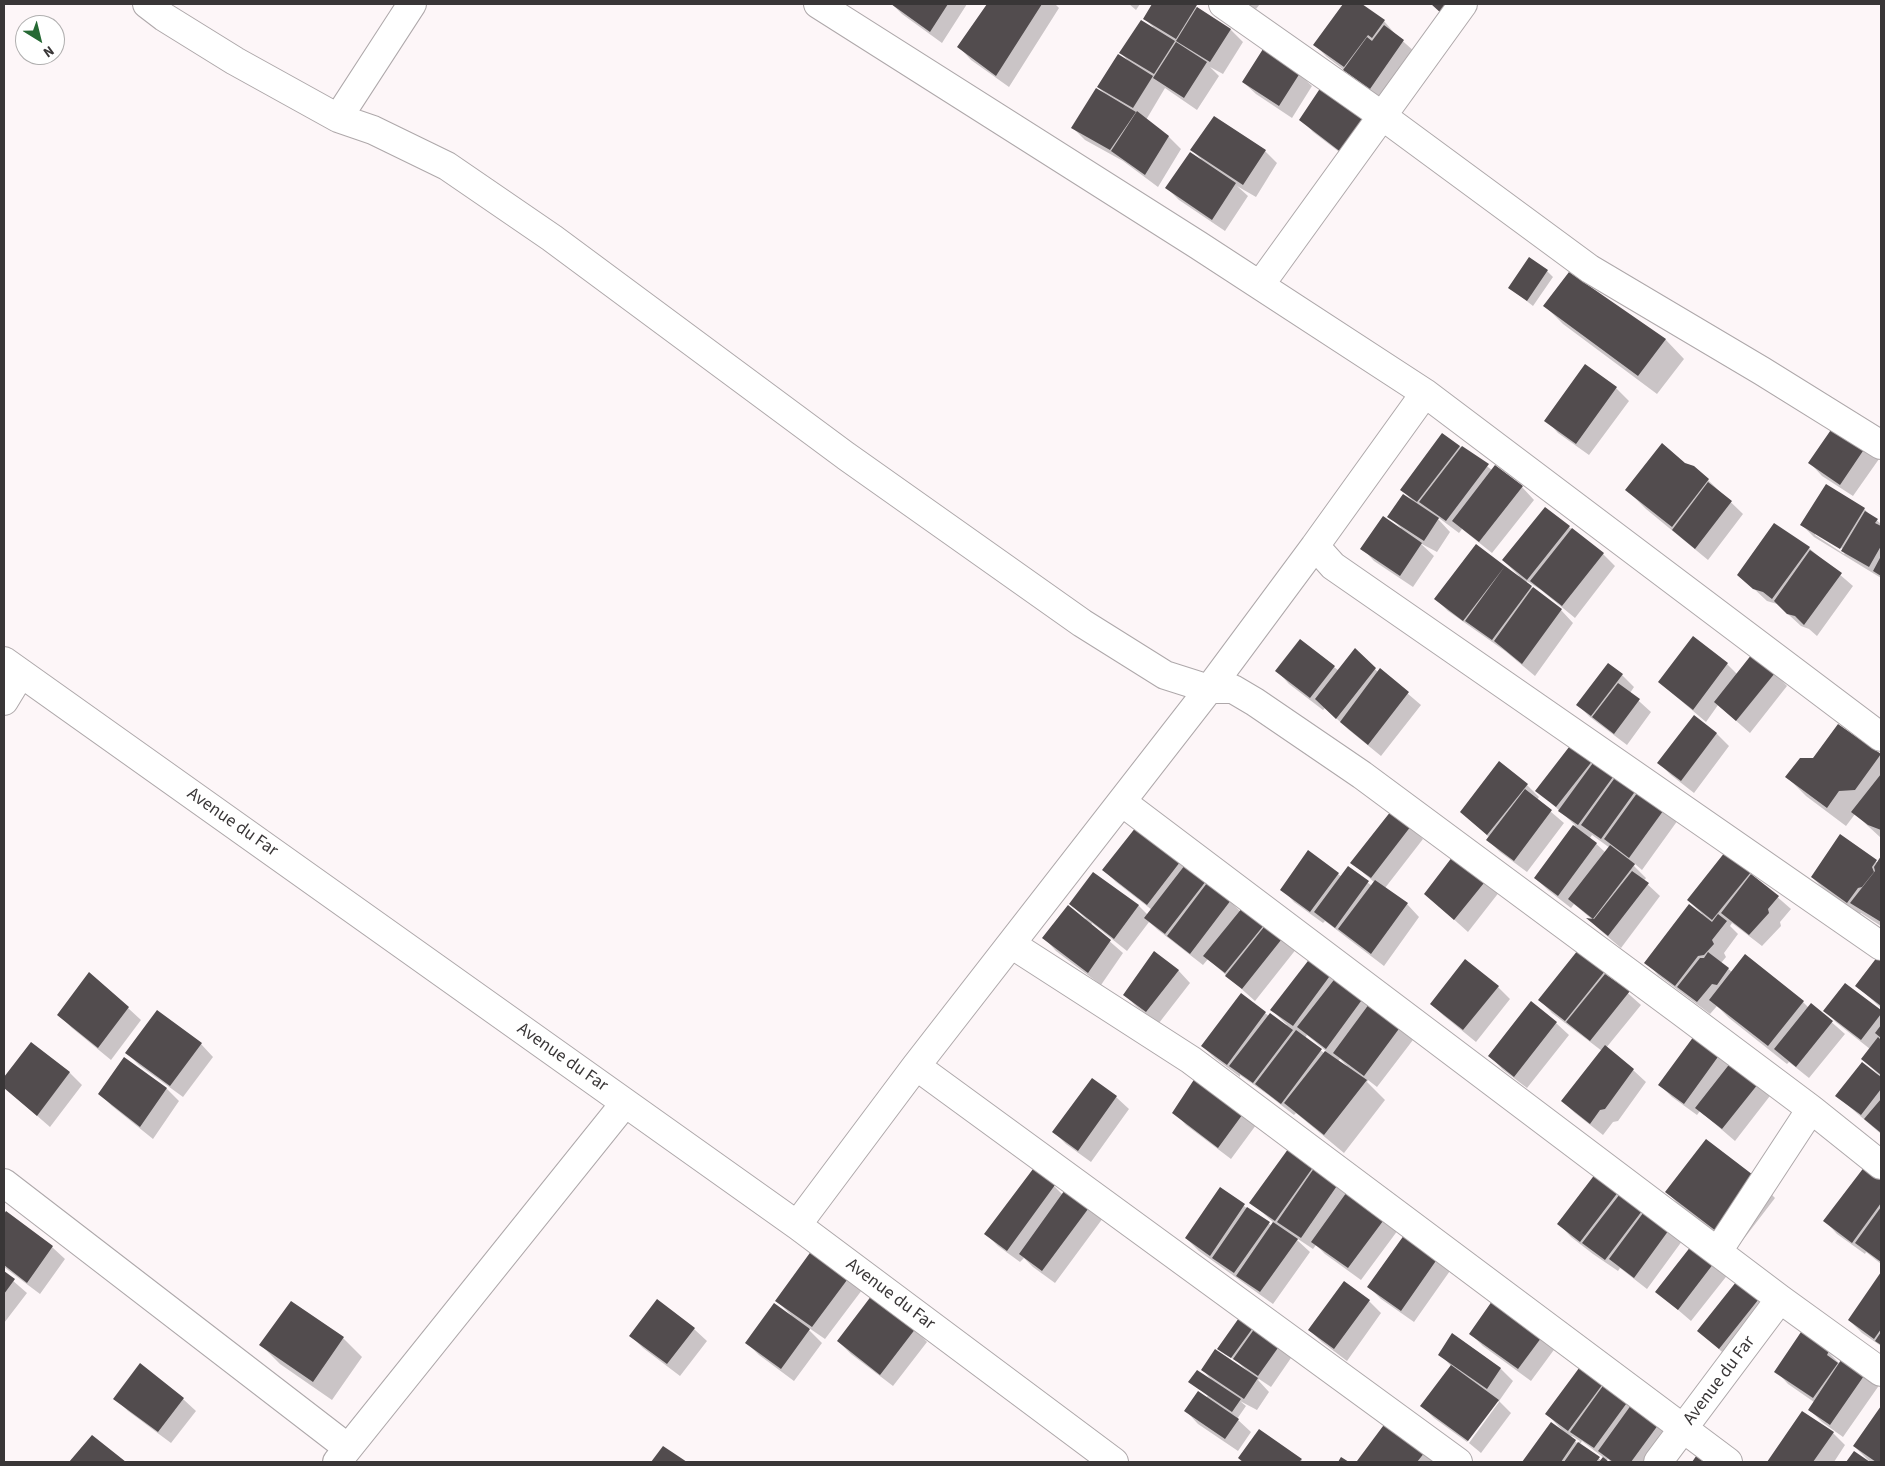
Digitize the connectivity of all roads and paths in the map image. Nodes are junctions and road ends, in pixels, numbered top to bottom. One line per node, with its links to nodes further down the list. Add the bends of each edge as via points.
1 (147, 4): 7 (street, via 235,60)
2 (412, 4): 7 (street)
3 (818, 4): 8 (street)
4 (1223, 4): 6 (street)
5 (1463, 4): 6 (street)
6 (1381, 115): 8 (street); 10 (street, via 1590,269)
7 (338, 118): 13 (street, via 373,130 446,166 552,238 846,456 1082,623 1165,675)
8 (1260, 285): 9 (street)
9 (1425, 393): 11 (street); 15 (street)
10 (1881, 445)
11 (1315, 546): 13 (street); 18 (street, via 1333,566)
12 (12, 667): 14 (street); 20 (street, Avenue du Far)
13 (1209, 689): 16 (street); 21 (street, via 1233,689 1362,775)
14 (4, 701)
15 (1881, 737)
16 (1122, 802): 17 (street); 25 (street)
17 (1011, 944): 19 (street); 28 (street, via 1191,1060)
18 (1881, 946)
19 (916, 1066): 24 (street); 31 (street)
20 (625, 1103): 24 (street, Avenue du Far); 29 (street)
21 (1810, 1109): 22 (street); 25 (street)
22 (1881, 1165)
23 (4, 1183): 29 (street)
24 (797, 1225): 30 (street, Avenue du Far)
25 (1718, 1251): 26 (street)
26 (1780, 1299): 27 (street); 28 (street, Avenue du Far)
27 (1881, 1372)
28 (1685, 1428): 32 (street, Avenue du Far); 33 (street)
29 (343, 1455)
30 (1114, 1462)
31 (1458, 1462)
32 (1658, 1462)
33 (1728, 1462)

